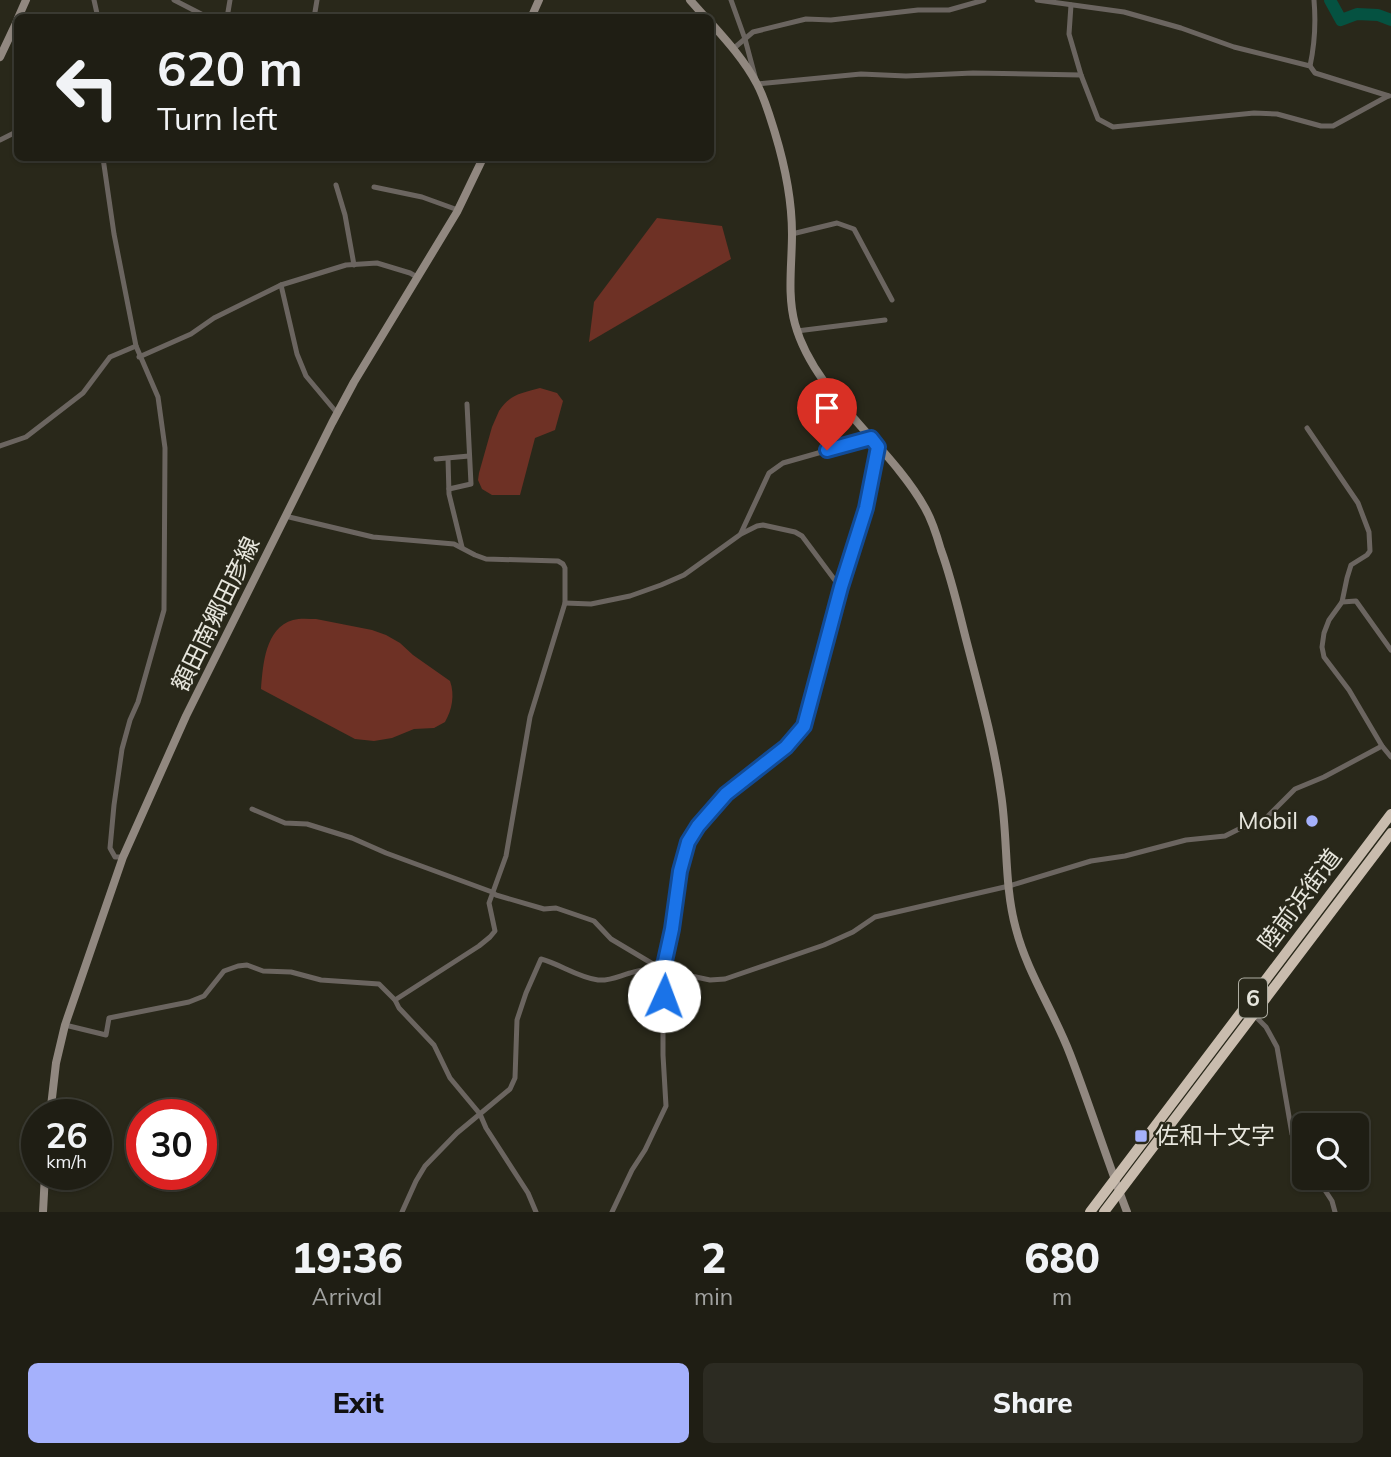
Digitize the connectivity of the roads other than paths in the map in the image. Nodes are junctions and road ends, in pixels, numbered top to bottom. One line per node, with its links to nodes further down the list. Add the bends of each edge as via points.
1 (174, 0): 8 (street)
2 (690, 0): 9 (street)
3 (731, 0): 12 (street)
4 (985, 0): 12 (street, via 949,10 806,19 753,32)
5 (1037, 0): 7 (street)
6 (1314, 0): 15 (street)
7 (1071, 5): 15 (street, via 1124,12); 16 (street, via 1069,34)
8 (201, 14)
9 (702, 14)
10 (14, 27): 14 (street)
11 (714, 27): 13 (street)
12 (745, 39): 13 (street); 17 (street)
13 (733, 49): 17 (street)
14 (0, 57)
15 (1310, 66): 18 (street, via 1315,73)
16 (1081, 75): 17 (street, via 861,74); 18 (street, via 1098,119 1113,127 1254,113 1333,126)
17 (757, 84): 24 (street, via 784,164)
18 (1390, 96)
19 (103, 161): 31 (street)
20 (482, 161): 23 (street, 額田南郷田彦線)
21 (336, 186): 25 (street)
22 (374, 187): 23 (street)
23 (458, 210): 26 (street, 額田南郷田彦線)
24 (792, 234): 28 (street, via 837,223 854,229); 30 (street, via 790,285)
25 (354, 265): 26 (street, via 377,263); 27 (street)
26 (416, 277): 34 (street, 額田南郷田彦線)
27 (281, 285): 32 (street); 34 (street, via 306,376)
28 (892, 300)
29 (886, 320): 30 (street)
30 (797, 331): 36 (street, via 822,379)
31 (136, 346): 32 (street); 37 (street, via 110,357 83,393 26,437)
32 (139, 357): 55 (street, via 158,397 165,448 164,610 122,749 110,848 115,857)
33 (467, 404): 39 (street)
34 (337, 414): 43 (street, 額田南郷田彦線)
35 (1307, 428): 48 (street, via 1358,503 1369,532 1370,551 1352,565)
36 (871, 438): 38 (street); 44 (street, via 783,463 769,473)
37 (0, 446)
38 (878, 447): 46 (street, via 866,508); 56 (street, via 926,509 942,550 987,720 1001,794)
39 (470, 456): 40 (street); 42 (street, via 471,484)
40 (448, 458): 41 (street); 42 (street)
41 (436, 459)
42 (449, 489): 45 (street)
43 (285, 516): 45 (street, via 373,537); 55 (street, 額田南郷田彦線, via 183,723)
44 (741, 534): 46 (street, via 763,525 795,532); 47 (street, via 684,575 661,585 591,604)
45 (462, 547): 47 (street, via 486,559 558,561 565,568)
46 (841, 587): 58 (street, via 804,726 786,747 726,794 688,842)
47 (565, 603): 57 (street, via 530,717 506,856)
48 (1342, 603): 49 (street, via 1356,601); 50 (street, via 1324,633 1324,657)
49 (1391, 650)
50 (1382, 746): 51 (street); 56 (street, via 1295,789 1263,821 1225,836 1091,861)
51 (1391, 757)
52 (251, 809): 57 (street, via 285,823 307,824 352,838)
53 (1391, 814): 65 (highway, 陸前浜街道 / 6)
54 (1391, 833): 60 (highway, 陸前浜街道 / 6)
55 (123, 858): 61 (street, 額田南郷田彦線)
56 (1009, 886): 58 (street, via 874,917 824,945 725,979); 65 (street, via 1017,933 1070,1053)
57 (492, 892): 58 (street, via 594,921 611,939); 59 (street, via 489,903 495,931 490,937)
58 (660, 969): 63 (street, via 597,980 541,959 517,1020 515,1078 510,1089); 72 (street, via 666,1106)
59 (395, 1000): 61 (street, via 379,984 321,980 247,965 224,971 204,996 109,1018 106,1035); 63 (street, via 434,1045 450,1079)
60 (1254, 1014): 64 (street, via 1277,1047); 68 (highway, 陸前浜街道 / 6)
61 (65, 1025): 62 (street, 額田南郷田彦線)
62 (52, 1099)
63 (480, 1114): 70 (street, via 425,1166); 71 (street)
64 (1292, 1134)
65 (1114, 1181): 68 (street); 73 (highway, 陸前浜街道 / 6)
66 (44, 1190): 69 (street)
67 (1325, 1190): 76 (street)
68 (1119, 1192): 74 (highway, 陸前浜街道 / 6); 75 (street)
69 (43, 1212)
70 (402, 1212)
71 (536, 1212)
72 (612, 1212)
73 (1090, 1212)
74 (1104, 1212)
75 (1126, 1212)
76 (1335, 1212)

